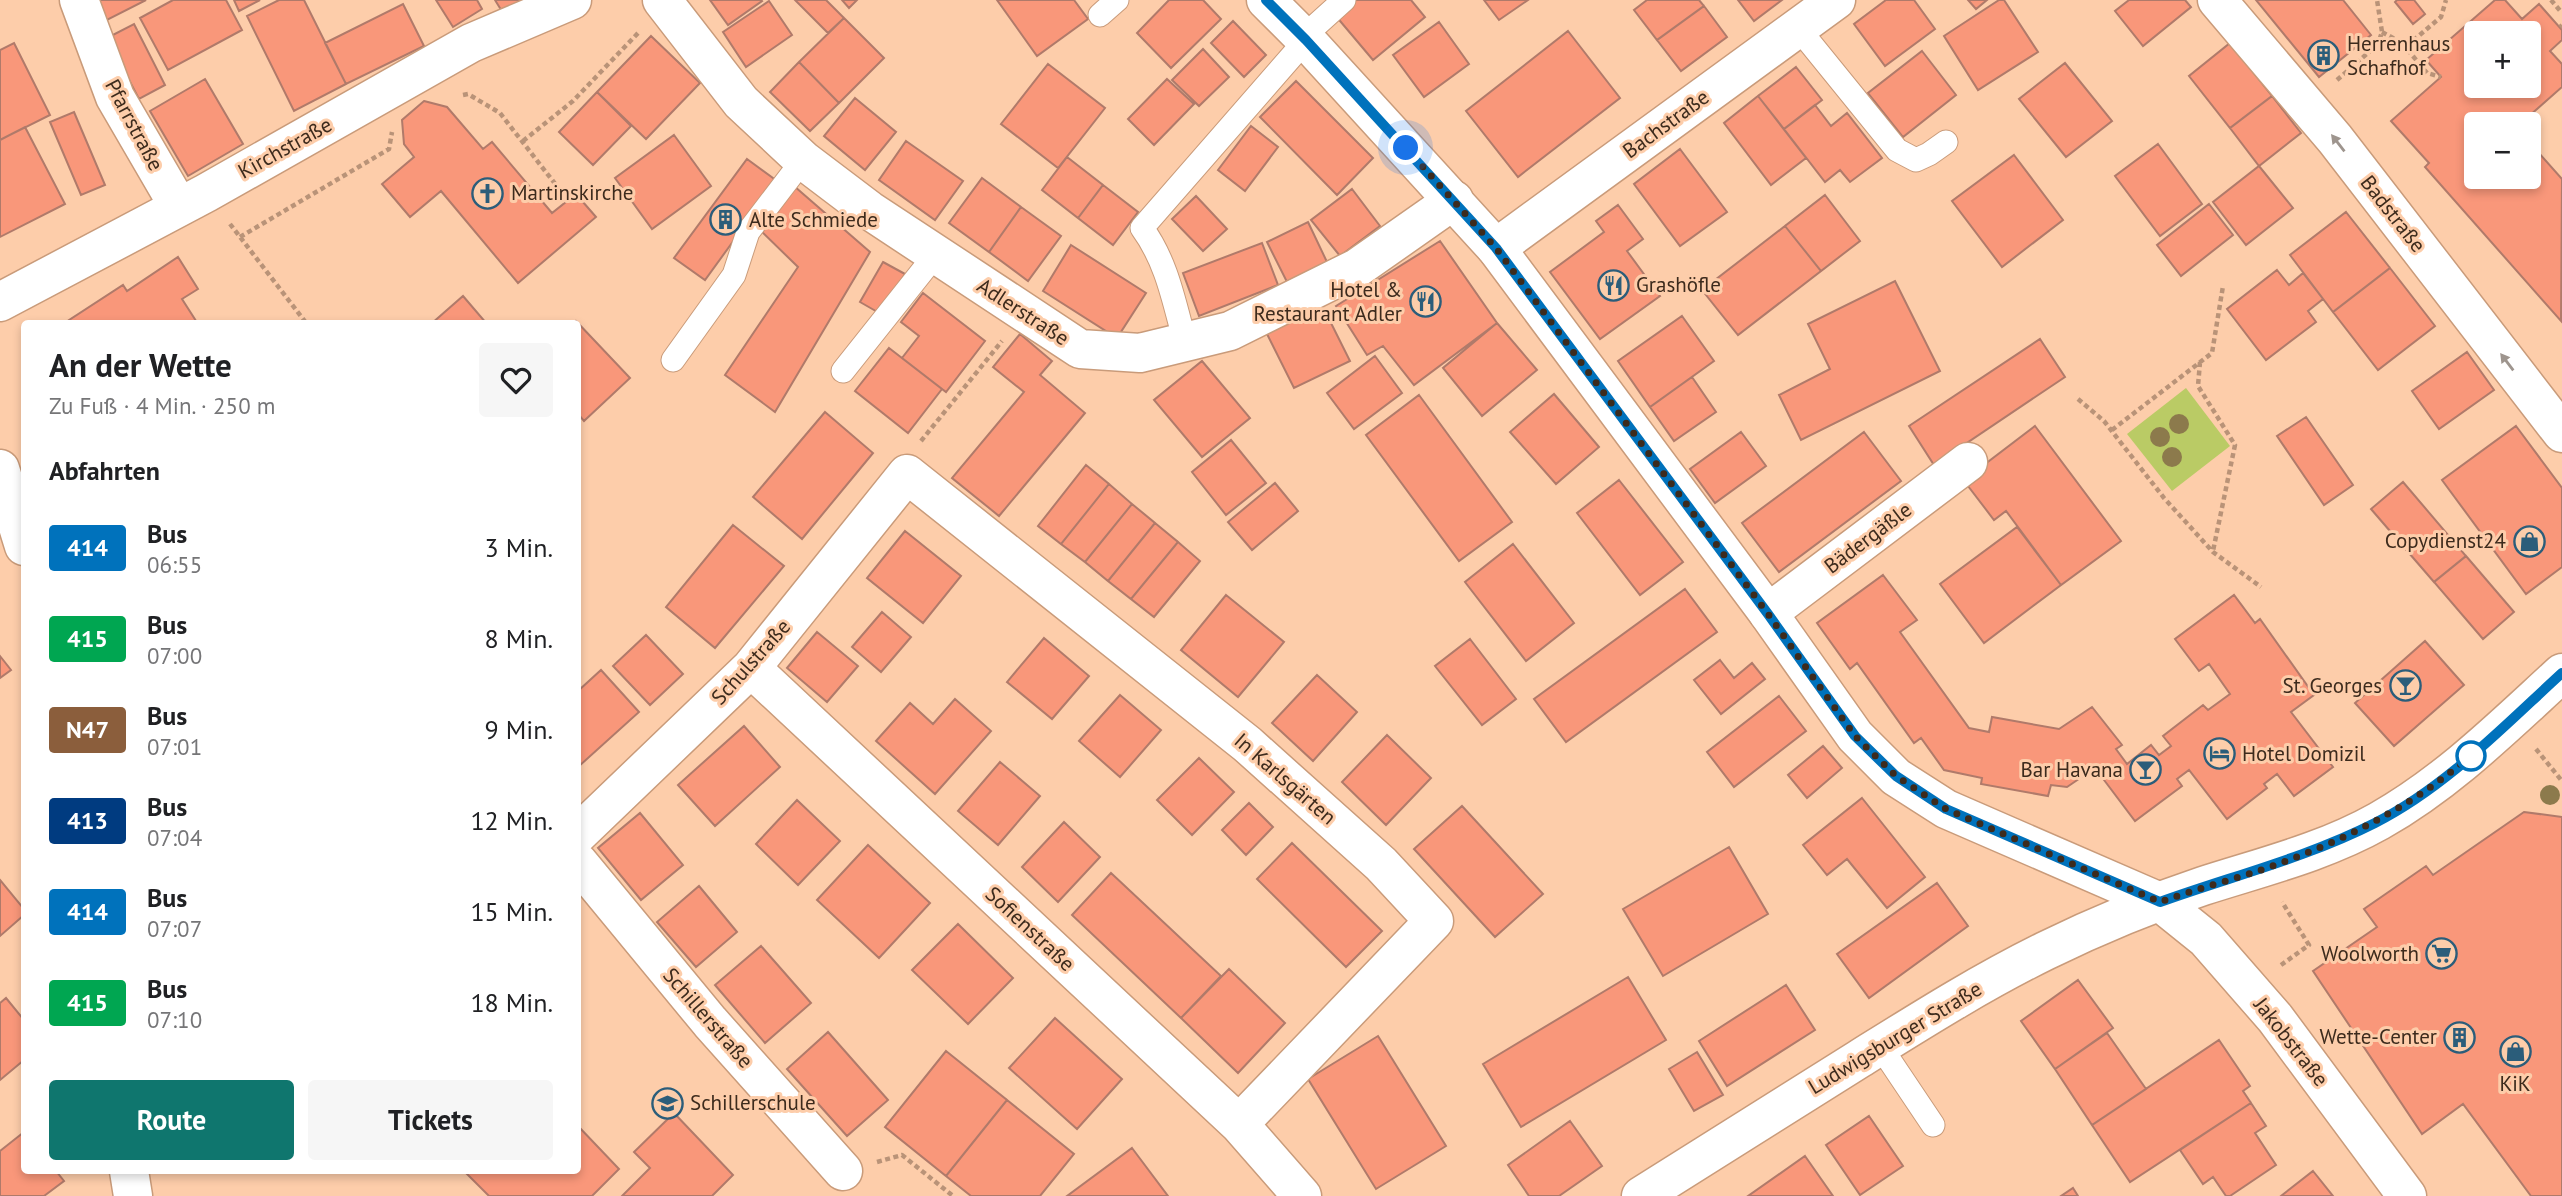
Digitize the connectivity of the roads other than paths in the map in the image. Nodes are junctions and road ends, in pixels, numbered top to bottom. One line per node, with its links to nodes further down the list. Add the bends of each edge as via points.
1 (79, 0): 12 (street, Pfarrstraße, via 115,97)
2 (572, 0): 12 (street, Kirchstraße, via 471,43)
3 (662, 0): 11 (street, Adlerstraße, via 741,102)
4 (1266, 0): 9 (street, Jakobstraße)
5 (1344, 0): 9 (lane)
6 (1836, 0): 8 (street, Bachstraße)
7 (2217, 0): 20 (street, Badstraße, one-way to 7, via 2335,139)
8 (1798, 27): 10 (lane, via 1897,150 1916,160); 14 (street, Bachstraße)
9 (1305, 39): 13 (street, Jakobstraße); 17 (lane, via 1142,228 1156,246 1167,275)
10 (1946, 142)
11 (803, 160): 15 (street, Adlerstraße); 18 (lane, via 748,232 734,275)
12 (192, 200): 16 (street, Kirchstraße)
13 (1454, 200): 14 (street, Jakobstraße); 17 (street, Adlerstraße, via 1357,268 1230,331)
14 (1496, 248): 25 (street, Jakobstraße)
15 (936, 254): 17 (street, Adlerstraße, via 1080,349 1140,353); 19 (lane)
16 (0, 302)
17 (1185, 342)
18 (673, 360)
19 (843, 372)
20 (2562, 433)
21 (1968, 462): 25 (street, Bädergäßle)
22 (0, 470): 24 (street)
23 (907, 474): 26 (street, Schulstraße); 32 (street, In Karlsgärten, via 1247,744 1381,864 1434,921)
24 (21, 536)
25 (1768, 614): 30 (street, Jakobstraße, via 1855,736 1896,776 1946,809)
26 (751, 668): 28 (street, Schulstraße); 32 (street, Sofienstraße)
27 (2562, 673): 30 (street, Ludwigsburger Straße, via 2423,795 2377,822 2261,870)
28 (581, 831)
29 (581, 866): 34 (street, Schillerstraße, via 710,1022)
30 (2160, 902): 31 (street, Ludwigsburger Straße, via 2014,966); 39 (street, Jakobstraße, via 2206,939 2275,1018)
31 (1880, 1046): 33 (lane); 38 (street, Ludwigsburger Straße)
32 (1240, 1124): 37 (street, Sofienstraße)
33 (1933, 1125)
34 (843, 1171)
35 (129, 1174): 36 (street)
36 (133, 1196)
37 (1302, 1196)
38 (1641, 1196)
39 (2407, 1196)

